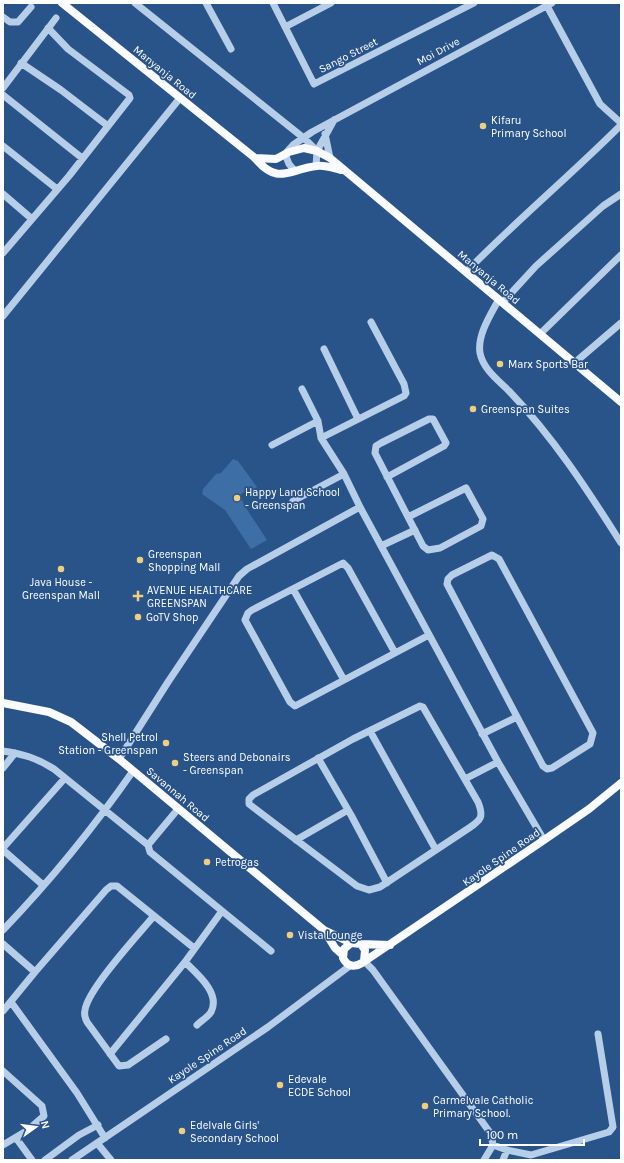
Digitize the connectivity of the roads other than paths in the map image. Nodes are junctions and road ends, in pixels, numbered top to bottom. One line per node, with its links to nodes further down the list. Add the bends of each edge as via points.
1 (62, 3): 17 (main road, Manyanja Road)
2 (135, 3): 22 (street)
3 (206, 3): 13 (street)
4 (273, 3): 11 (street, Sango Street)
5 (474, 3): 11 (street, Sango Street, via 314,84)
6 (328, 4): 11 (street)
7 (550, 4): 18 (street, Moi Drive); 19 (street, via 600,104)
8 (31, 7): 10 (street, via 18,22)
9 (56, 18): 12 (street)
10 (4, 20)
11 (285, 27)
12 (48, 28): 14 (street); 20 (street, via 68,48 129,95 128,101)
13 (231, 49)
14 (21, 63): 15 (street); 20 (street)
15 (4, 82)
16 (3, 94): 26 (street)
17 (180, 98): 27 (main road, Manyanja Road); 40 (street)
18 (334, 120): 21 (street); 22 (street, Moi Drive)
19 (621, 124): 38 (street)
20 (108, 126): 26 (street)
21 (325, 134): 24 (street); 28 (street)
22 (304, 139): 24 (street); 25 (street, Moi Drive, via 293,145)
23 (3, 146): 32 (street)
24 (317, 151): 25 (main road, Manyanja Road, via 301,149); 28 (main road, Manyanja Road); 29 (street)
25 (285, 154): 27 (main road, Manyanja Road, via 271,159); 31 (street)
26 (82, 158): 32 (street)
27 (255, 158): 31 (main road, Manyanja Road, via 266,170 275,174)
28 (330, 158): 30 (main road, Manyanja Road)
29 (316, 166): 30 (main road, Manyanja Road); 31 (main road, Manyanja Road)
30 (342, 170): 38 (main road, Manyanja Road)
31 (295, 171)
32 (57, 189): 35 (street)
33 (3, 194): 35 (street)
34 (621, 194): 39 (street, via 603,206)
35 (32, 219): 36 (street)
36 (3, 252)
37 (621, 255): 43 (street)
38 (466, 272): 39 (main road, Manyanja Road)
39 (501, 301): 43 (main road, Manyanja Road); 58 (street, via 482,335 482,361 559,448)
40 (3, 316)
41 (371, 322): 48 (street, via 404,384 406,393)
42 (621, 323): 45 (street)
43 (540, 334): 47 (main road, Manyanja Road)
44 (324, 349): 48 (street)
45 (579, 360)
46 (302, 389): 49 (street)
47 (621, 402)
48 (358, 419): 50 (street)
49 (318, 421): 50 (street); 51 (street)
50 (321, 438): 52 (street)
51 (272, 445)
52 (344, 474): 54 (street); 55 (street)
53 (387, 477): 53 (street, via 444,446 446,443 433,419 376,446 375,453); 56 (street)
54 (293, 501)
55 (360, 507): 59 (street); 71 (street, via 238,576)
56 (408, 517): 57 (street); 57 (street, via 466,488 483,519 481,526 434,550 428,550 423,546)
57 (415, 530): 59 (street)
58 (621, 543)
59 (381, 546): 61 (street)
60 (293, 589): 62 (street, via 343,563); 63 (street); 63 (street, via 248,613 245,620 290,702 295,706)
61 (428, 634): 62 (street); 67 (street)
62 (394, 651): 63 (street)
63 (344, 680)
64 (3, 703): 71 (main road, Savannah Road, via 60,715)
65 (517, 716): 65 (street, via 543,766 547,768 552,768 590,744 593,738 593,733 499,559 492,555 452,575 447,584); 67 (street)
66 (370, 731): 70 (street); 76 (street, via 416,707 423,707); 85 (street)
67 (482, 734): 72 (street)
68 (3, 751): 69 (street)
69 (15, 753): 73 (street); 75 (street, via 38,759)
70 (318, 758): 79 (street); 81 (street, via 249,799 249,804)
71 (119, 759): 74 (main road, Savannah Road)
72 (498, 762): 76 (street); 82 (street)
73 (3, 768)
74 (132, 771): 78 (main road, Savannah Road); 80 (street)
75 (65, 778): 80 (street); 84 (street)
76 (465, 779): 85 (street, via 482,811 481,817 478,822)
77 (621, 783): 82 (main road, Kayole Spine Road)
78 (178, 808): 83 (street); 91 (main road, Savannah Road)
79 (348, 810): 81 (street); 86 (street)
80 (105, 811): 83 (street); 87 (street)
81 (296, 840): 86 (street, via 357,886 374,890)
82 (544, 840): 95 (main road, Kayole Spine Road)
83 (148, 845): 88 (street, via 150,852)
84 (3, 849): 87 (street)
85 (436, 850): 86 (street)
86 (387, 883)
87 (43, 885): 90 (street)
88 (222, 911): 96 (street); 97 (street)
89 (153, 917): 96 (street); 102 (street, via 117,886 111,886); 108 (street, via 98,983 85,1009 87,1022)
90 (3, 930)
91 (324, 930): 92 (main road, Savannah Road); 98 (main road, Savannah Road, via 335,948)
92 (351, 943): 94 (main road); 98 (main road, via 344,949)
93 (3, 944): 102 (street)
94 (360, 944): 95 (main road); 99 (main road, via 365,950)
95 (390, 945): 99 (main road, Kayole Spine Road)
96 (194, 948): 100 (street)
97 (271, 951)
98 (343, 955): 101 (main road)
99 (364, 961): 101 (main road); 115 (street, via 374,970 491,1134)
100 (185, 962): 105 (street, via 211,991 213,998 210,1013); 108 (street)
101 (351, 966): 112 (street, Kayole Spine Road, via 268,1027)
102 (35, 972): 103 (street)
103 (11, 1002): 104 (street); 110 (street, via 61,1069)
104 (3, 1011)
105 (197, 1025)
106 (598, 1034): 117 (street, via 613,1127 605,1134)
107 (166, 1039): 108 (street, via 124,1066 119,1066)
108 (110, 1054)
109 (3, 1071): 111 (street, via 37,1101 44,1112 42,1119)
110 (98, 1125): 112 (street); 119 (street, via 78,1135)
111 (16, 1138): 114 (street); 118 (street)
112 (105, 1138): 113 (street, Kayole Spine Road)
113 (97, 1143): 120 (street, Kayole Spine Road); 121 (street)
114 (3, 1145)
115 (493, 1145): 116 (street); 122 (street)
116 (507, 1150): 117 (street); 123 (street)
117 (531, 1155): 124 (street)
118 (32, 1160)
119 (45, 1160)
120 (72, 1160)
121 (111, 1160)
122 (484, 1160)
123 (503, 1160)
124 (538, 1160)

